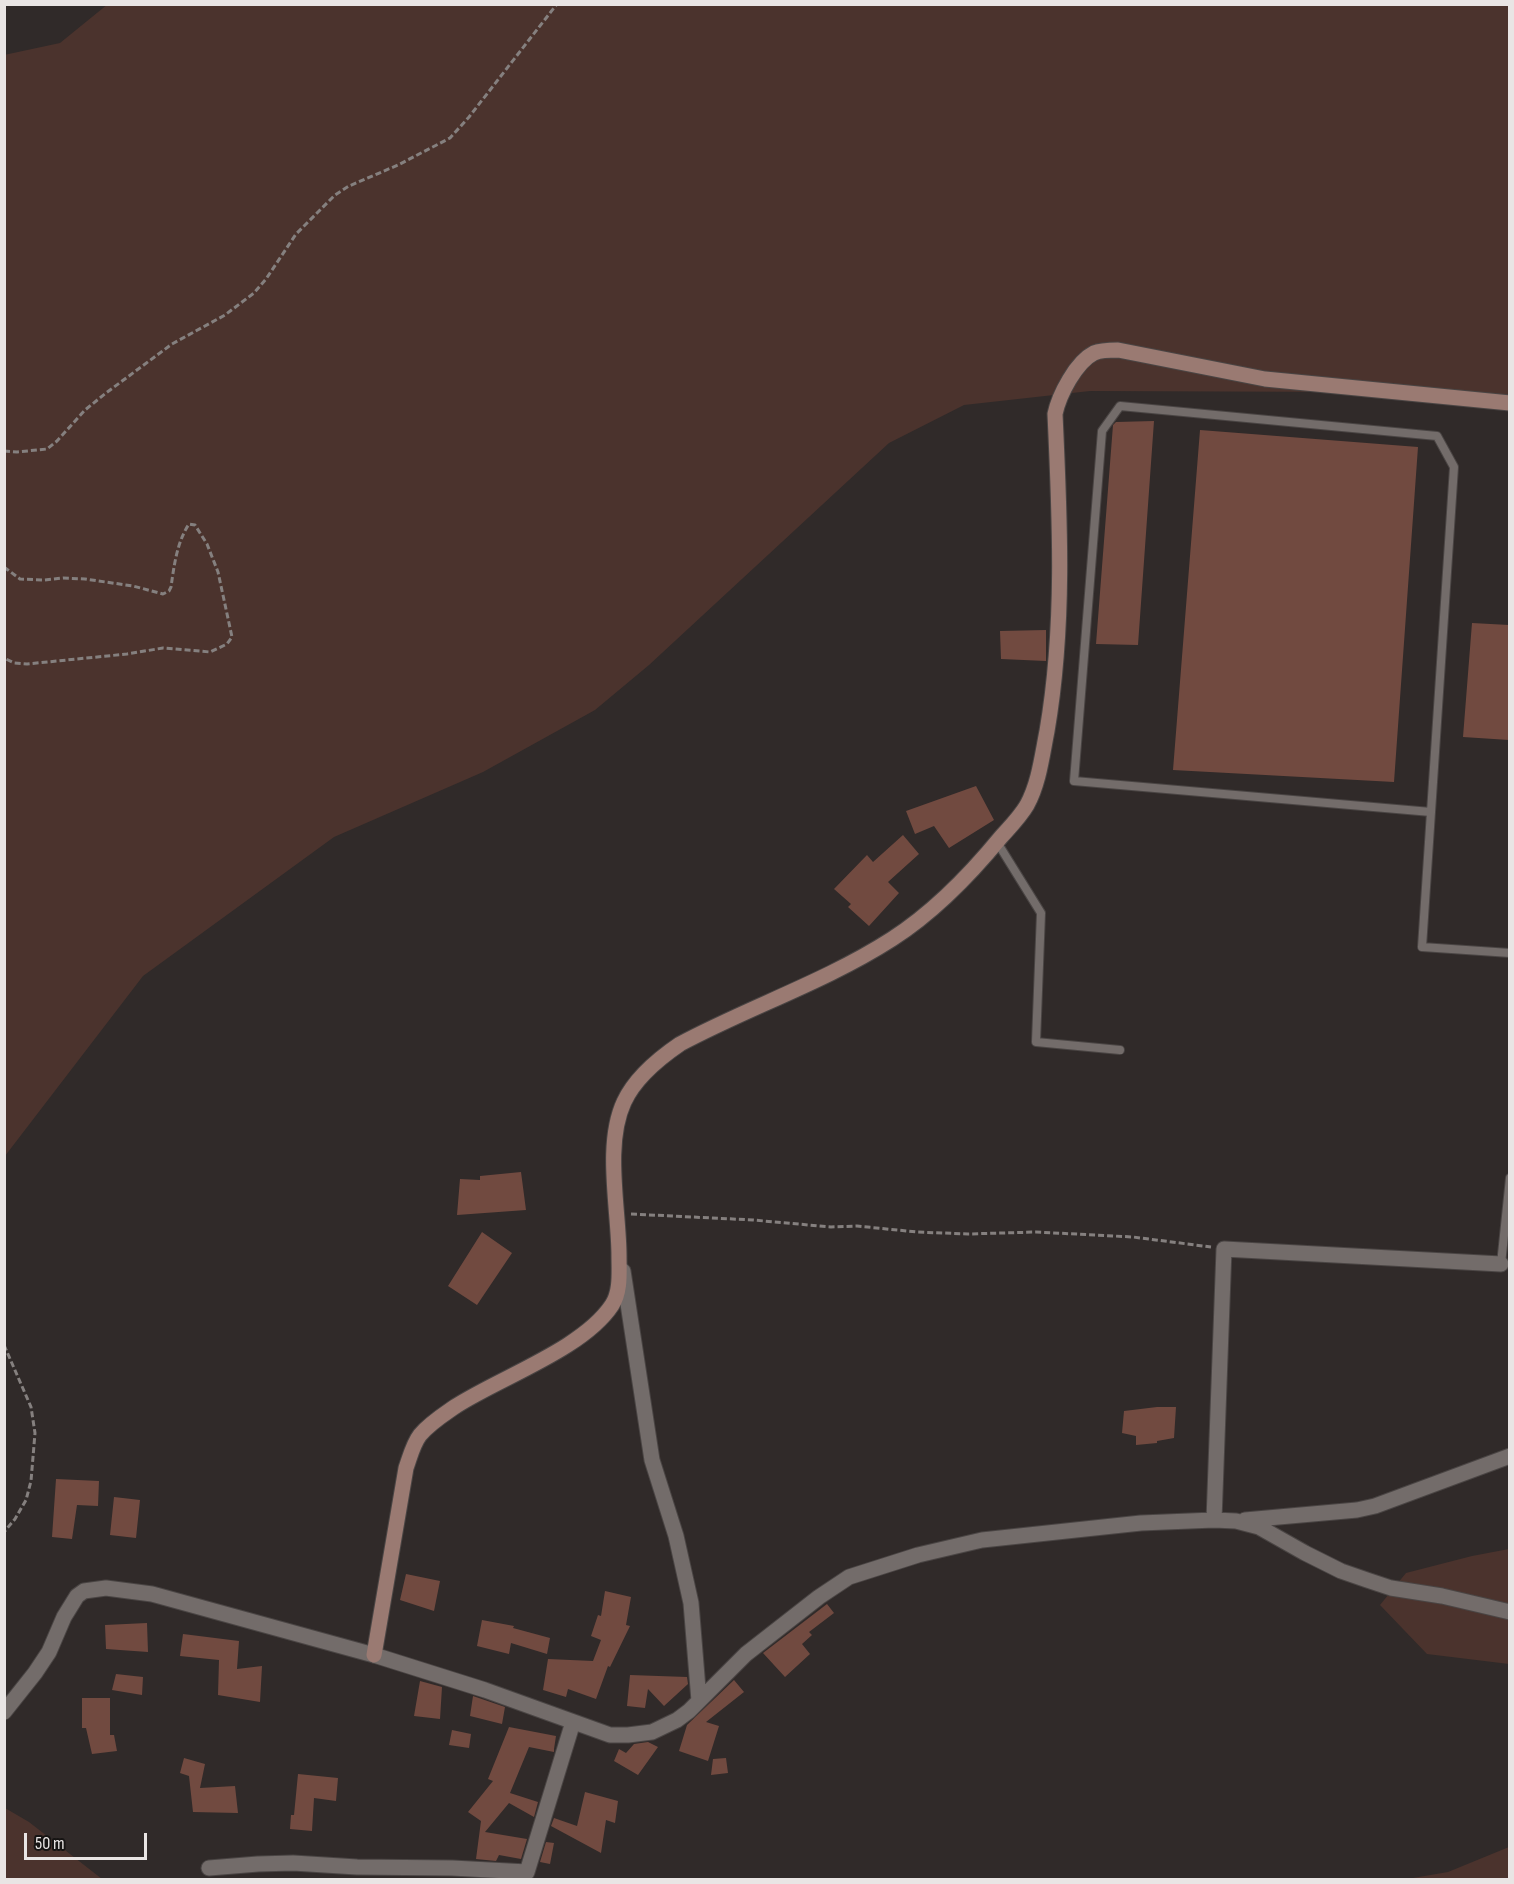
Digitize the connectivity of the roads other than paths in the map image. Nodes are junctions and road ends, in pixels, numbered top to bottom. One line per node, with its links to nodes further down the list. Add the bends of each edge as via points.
1 (1509, 403): 3 (street, via 1265,379 1118,350 1093,354 1073,375 1058,400 1055,414 1059,624 1043,754 1025,808)
2 (1431, 812): 2 (lane, via 1454,467 1437,436 1120,406 1102,431 1074,781); 4 (lane, via 1422,947)
3 (997, 842): 5 (lane, via 1041,913 1036,1042); 7 (street, via 941,902 890,940 680,1044 640,1078 624,1101 613,1150)
4 (1509, 953)
5 (1120, 1050)
6 (1509, 1178): 8 (lane)
7 (619, 1248): 13 (street, via 617,1293 596,1323 583,1335 452,1409 430,1424 415,1443 406,1468); 14 (street, via 652,1460 676,1536 691,1603)
8 (1501, 1264): 10 (street, via 1224,1249)
9 (1509, 1456): 11 (street, via 1375,1506)
10 (1214, 1520): 11 (street); 14 (street, via 1141,1523 982,1540 849,1577 753,1648)
11 (1236, 1521): 12 (street, via 1259,1527 1367,1581)
12 (1509, 1612)
13 (374, 1655): 15 (street, via 152,1594 91,1589 77,1596 49,1652); 16 (street)
14 (699, 1701): 16 (street, via 677,1720 652,1732 610,1735)
15 (4, 1712)
16 (573, 1722): 17 (street, via 527,1872 293,1863)
17 (209, 1868)

